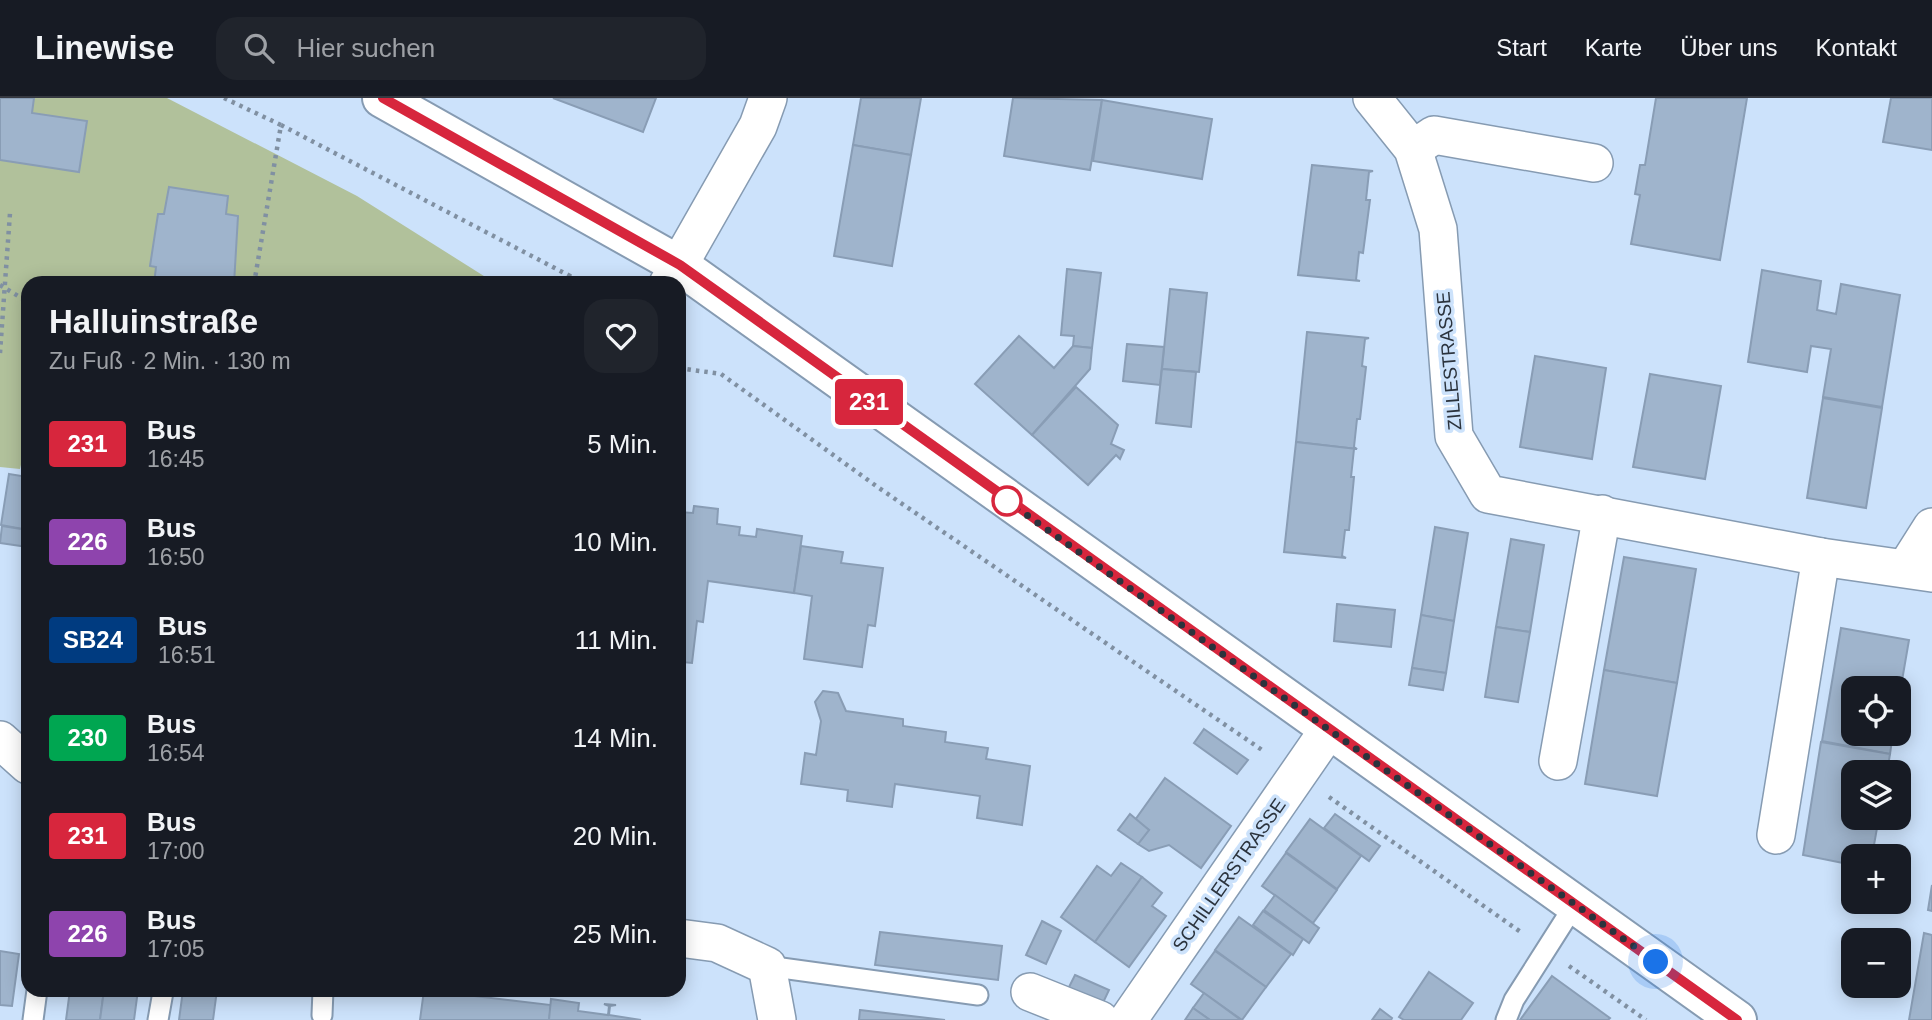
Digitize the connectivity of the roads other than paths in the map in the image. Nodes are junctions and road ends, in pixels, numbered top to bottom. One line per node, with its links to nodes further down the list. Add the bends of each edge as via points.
1 (383, 98): 6 (main road)
2 (768, 98): 6 (street, via 758,126)
3 (1372, 98): 4 (street, ZILLESTRASSE)
4 (1413, 149): 5 (street, via 1434,135); 8 (street, ZILLESTRASSE, via 1438,229 1454,436 1489,494)
5 (1594, 163)
6 (674, 274)
7 (686, 282): 12 (main road)
8 (1602, 514): 10 (street, ZILLESTRASSE); 15 (street)
9 (1932, 527): 11 (street, ZILLESTRASSE)
10 (1821, 557): 11 (street, ZILLESTRASSE); 16 (street)
11 (1919, 571)
12 (1329, 729): 17 (main road); 30 (street, SCHILLERSTRASSE)
13 (0, 740): 14 (street)
14 (21, 759)
15 (1558, 761)
16 (1776, 835)
17 (1575, 904): 31 (lane); 32 (main road)
18 (686, 939): 19 (street, via 717,943)
19 (767, 966): 21 (lane); 28 (street)
20 (1030, 992): 29 (street)
21 (978, 995)
22 (36, 997): 26 (lane)
23 (162, 997): 27 (lane)
24 (322, 997): 25 (lane)
25 (321, 1015)
26 (33, 1020)
27 (158, 1020)
28 (776, 1020)
29 (1100, 1020)
30 (1128, 1020)
31 (1506, 1020)
32 (1737, 1020)

